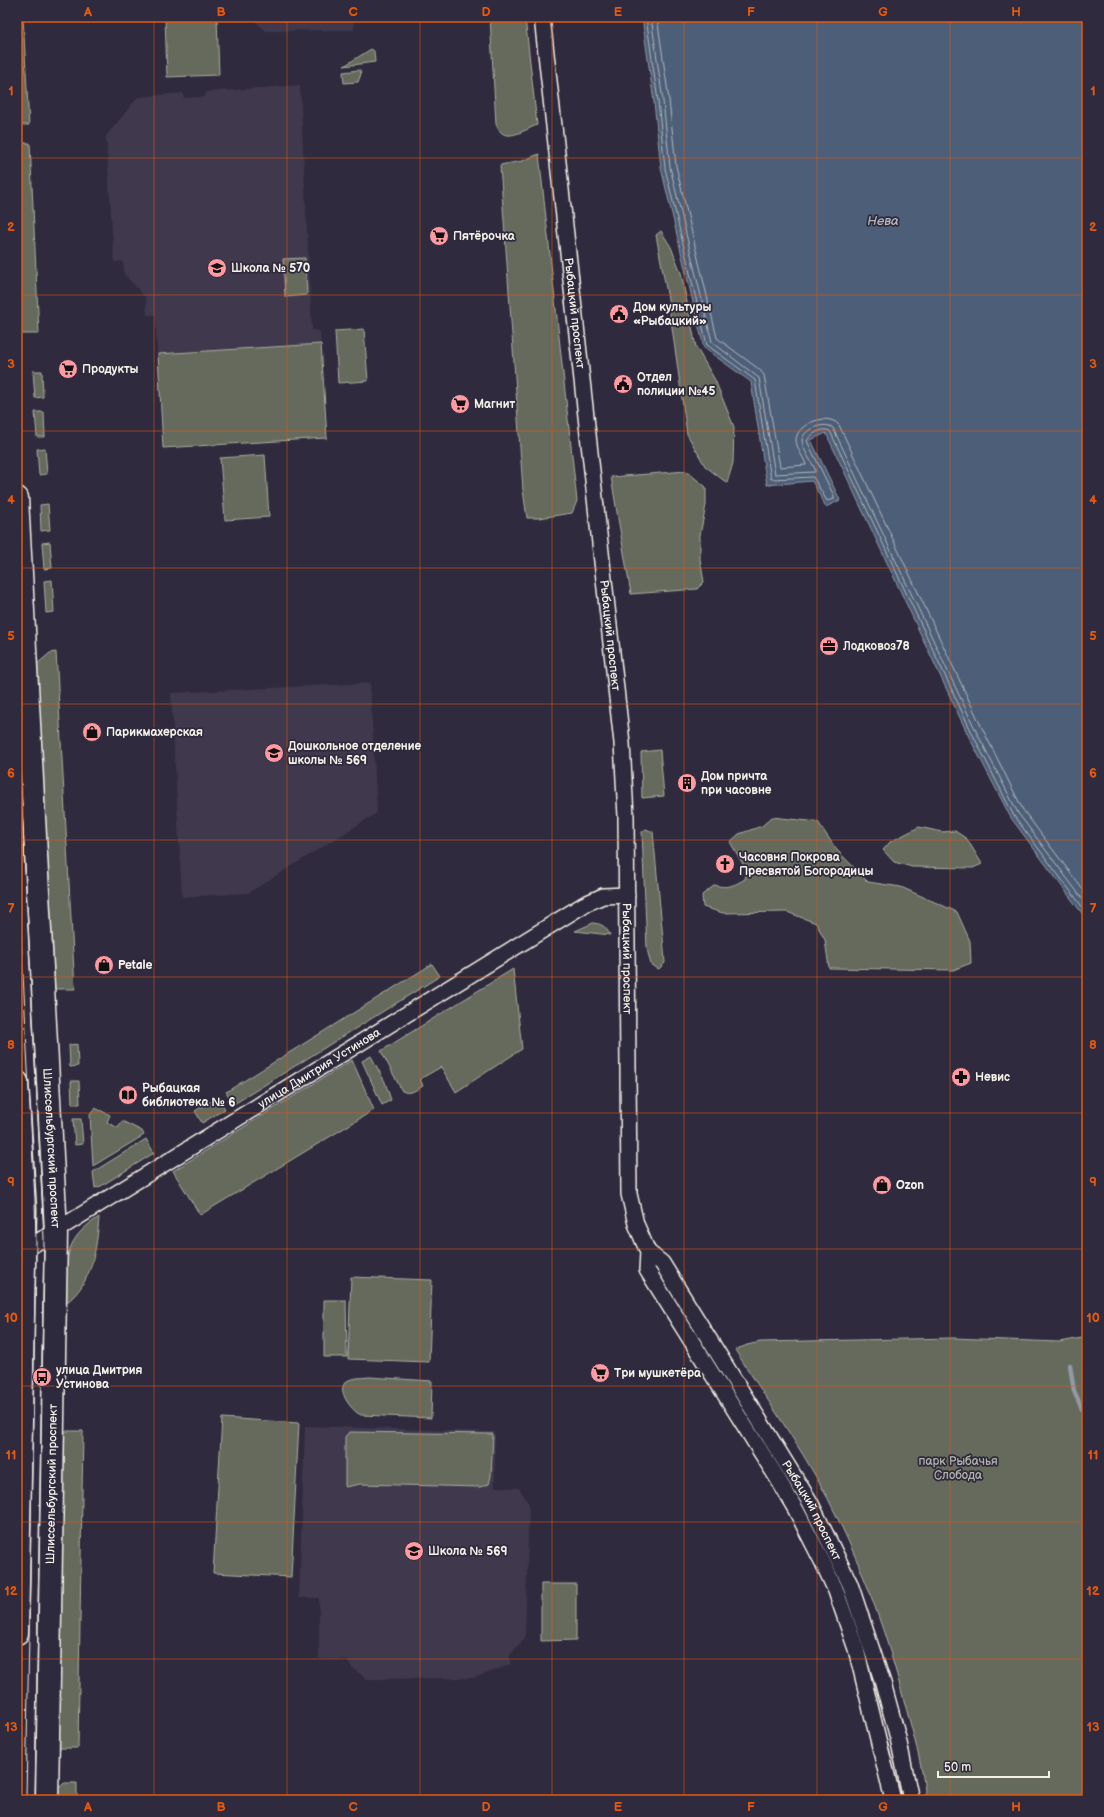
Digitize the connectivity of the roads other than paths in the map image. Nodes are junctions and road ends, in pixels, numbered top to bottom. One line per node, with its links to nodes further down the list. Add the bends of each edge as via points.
1 (542, 17): 3 (street, Рыбацкий проспект, via 622,743)
2 (17, 498): 5 (main road, Шлиссельбургский проспект)
3 (627, 895): 5 (street, улица Дмитрия Устинова, via 603,896 585,904); 7 (street, Рыбацкий проспект, via 629,1194 636,1224)
4 (17, 1082): 6 (main road, via 25,1210)
5 (56, 1231): 6 (street, улица Дмитрия Устинова); 11 (main road, Шлиссельбургский проспект)
6 (21, 1252): 10 (main road)
7 (648, 1252): 8 (street, Рыбацкий проспект, via 662,1263); 9 (street, Рыбацкий проспект, via 647,1270)
8 (715, 1350): 9 (street); 13 (street, Рыбацкий проспект, via 810,1502 850,1584 883,1683)
9 (702, 1358): 12 (street, Рыбацкий проспект, via 796,1510 836,1590 856,1649)
10 (17, 1633)
11 (46, 1800)
12 (893, 1800)
13 (911, 1800)

